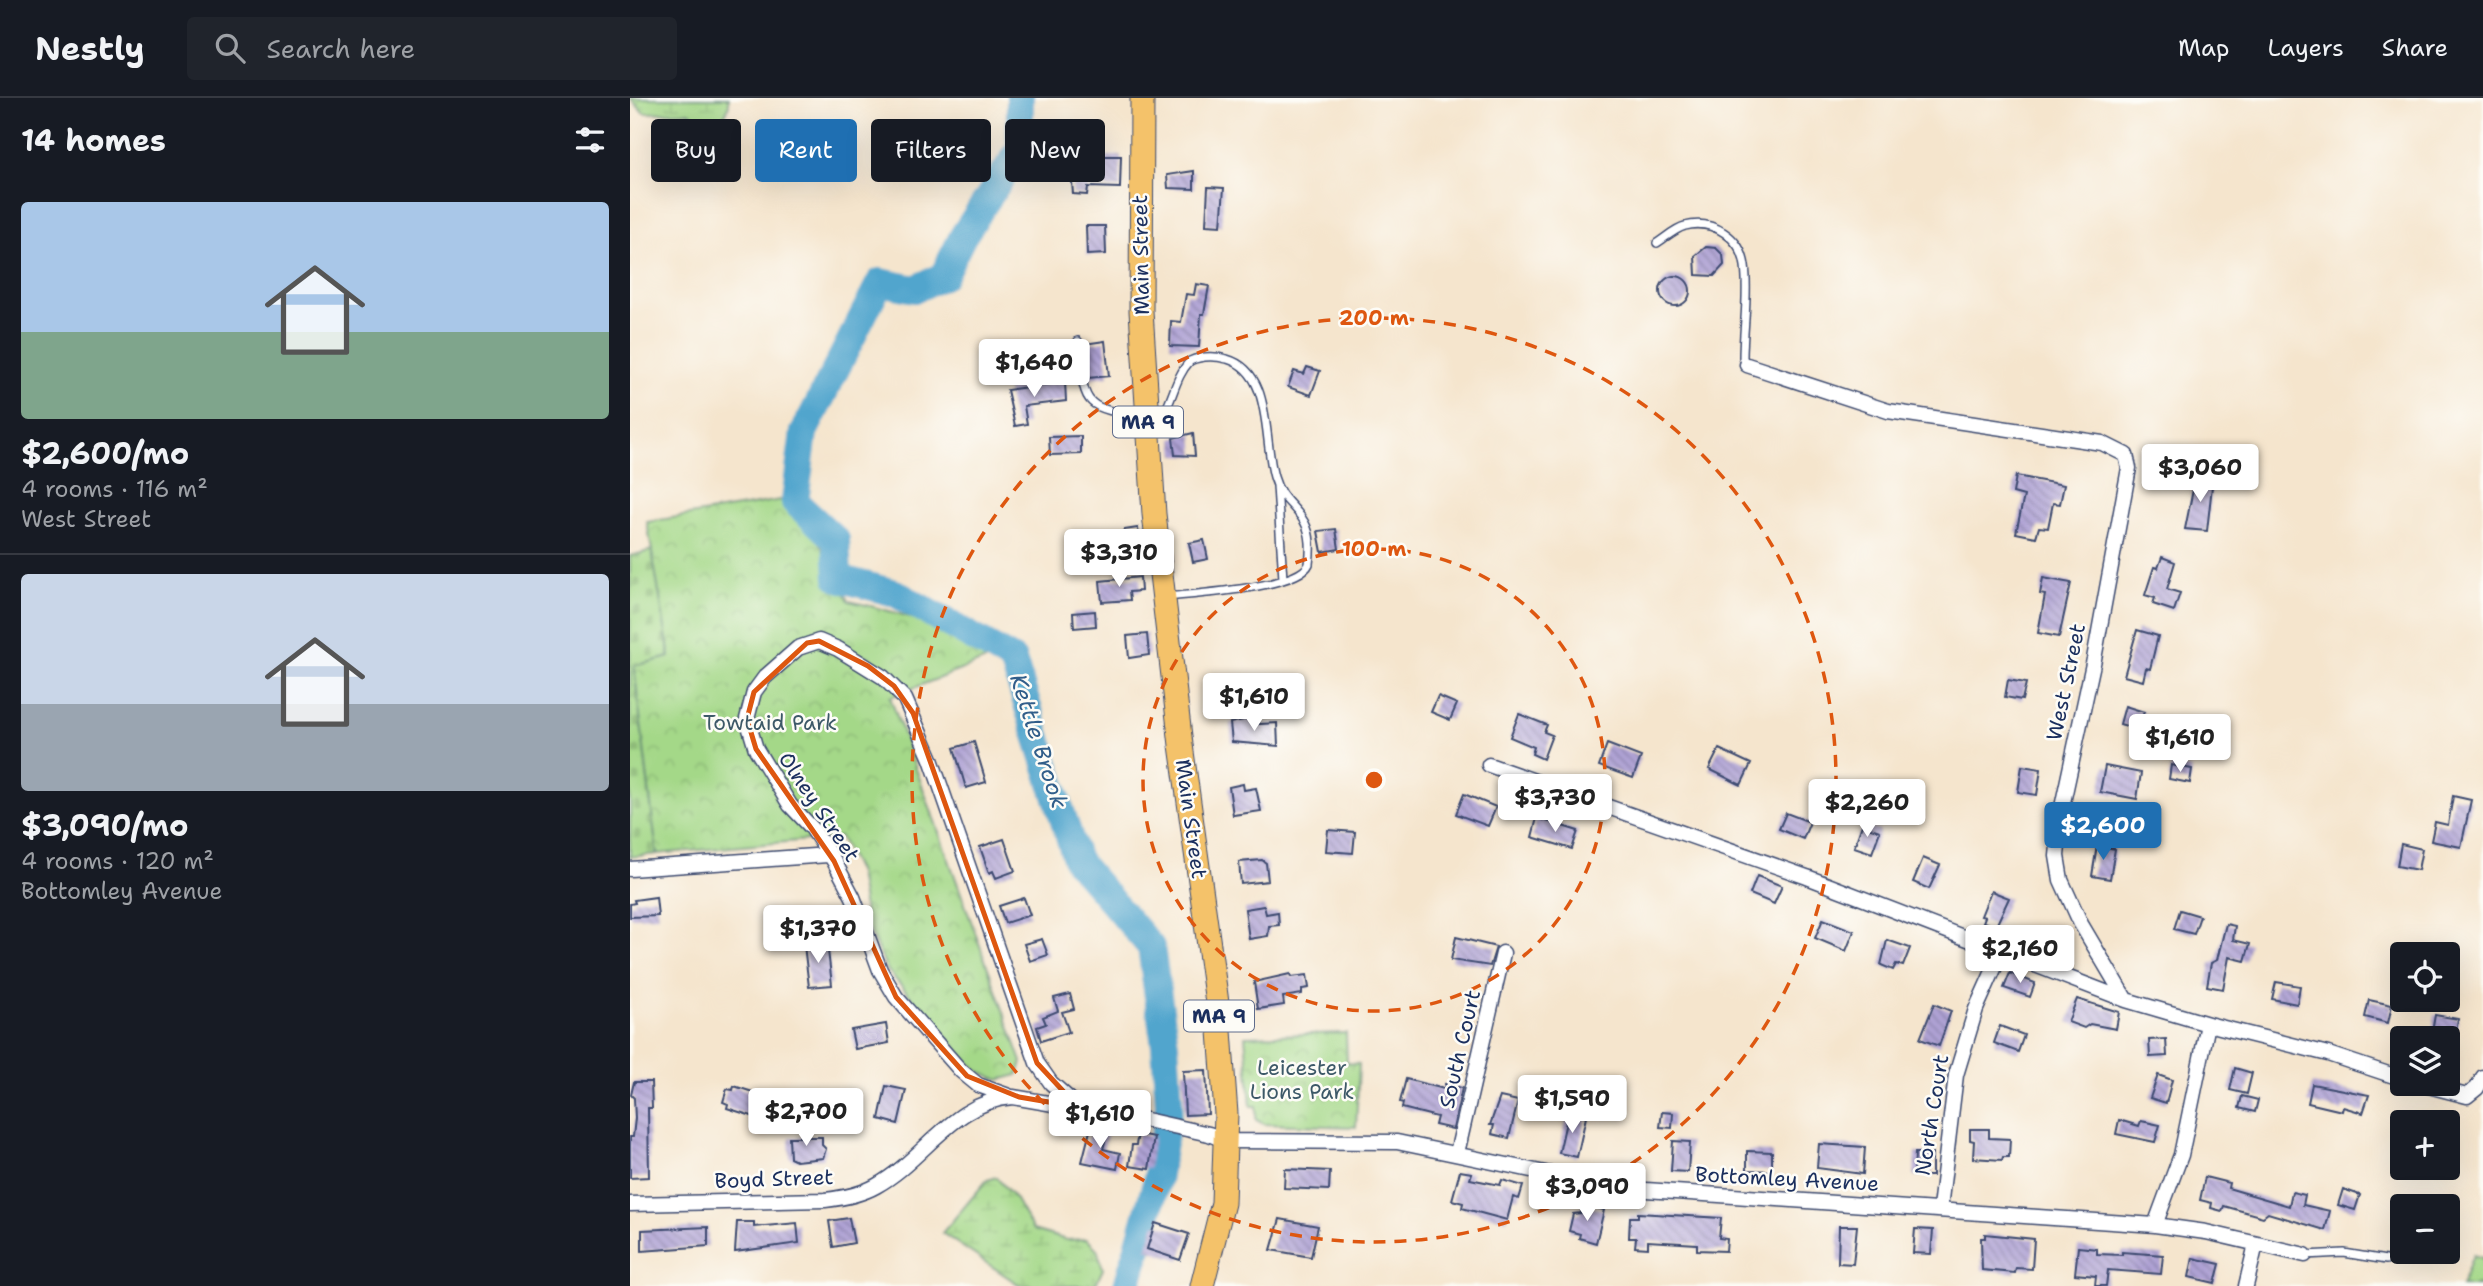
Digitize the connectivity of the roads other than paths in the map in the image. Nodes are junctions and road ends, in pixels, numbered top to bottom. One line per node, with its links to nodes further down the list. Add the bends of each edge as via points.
1 (1142, 98): 5 (highway, Main Street / MA 9, via 1141,311)
2 (1657, 243): 4 (lane, via 1685,226 1709,227 1726,232 1739,248 1745,265 1743,358)
3 (1079, 341): 5 (lane, via 1086,398 1094,407)
4 (1747, 365): 14 (street, West Street, via 1888,411 2078,437 2118,448 2126,455 2129,468 2062,807 2057,856 2061,880 2081,924)
5 (1148, 424): 6 (lane, via 1168,409 1190,361 1211,357 1247,367 1258,389); 8 (highway, Main Street / MA 9)
6 (1277, 486): 7 (lane); 7 (lane, via 1304,519 1309,538 1307,569)
7 (1283, 579): 8 (lane, via 1248,588)
8 (1163, 597): 21 (highway, Main Street / MA 9, via 1219,1017)
9 (1489, 765): 12 (street)
10 (828, 855): 11 (street); 19 (street, Olney Street, via 853,897 880,970 896,997 961,1072 978,1085); 20 (street, Olney Street, via 756,749 747,719 754,692 765,677 797,648 819,641 853,656 883,677 913,713 1037,1063)
11 (631, 865)
12 (2002, 951): 14 (street); 24 (street, North Court, via 1976,1009 1956,1075)
13 (1503, 953): 22 (street, South Court)
14 (2126, 1000): 15 (street)
15 (2208, 1024): 16 (street); 25 (street, via 2181,1155)
16 (2390, 1075)
17 (2483, 1077): 18 (street, via 2473,1092)
18 (2460, 1096)
19 (1013, 1097): 20 (street, Bottomley Avenue); 23 (street, Boyd Street, via 965,1112 884,1181 852,1196)
20 (1078, 1107): 21 (street, Bottomley Avenue, via 1177,1126)
21 (1226, 1141): 22 (street, Bottomley Avenue, via 1397,1142); 29 (highway, Main Street / MA 9, via 1223,1203)
22 (1457, 1153): 24 (street, Bottomley Avenue, via 1617,1188)
23 (630, 1204)
24 (1940, 1208): 25 (street, Bottomley Avenue)
25 (2155, 1225): 26 (street, Bottomley Avenue)
26 (2256, 1244): 27 (street, Bottomley Avenue); 30 (street)
27 (2305, 1255): 28 (lane, via 2344,1253)
28 (2386, 1260)
29 (1202, 1286)
30 (2246, 1286)

